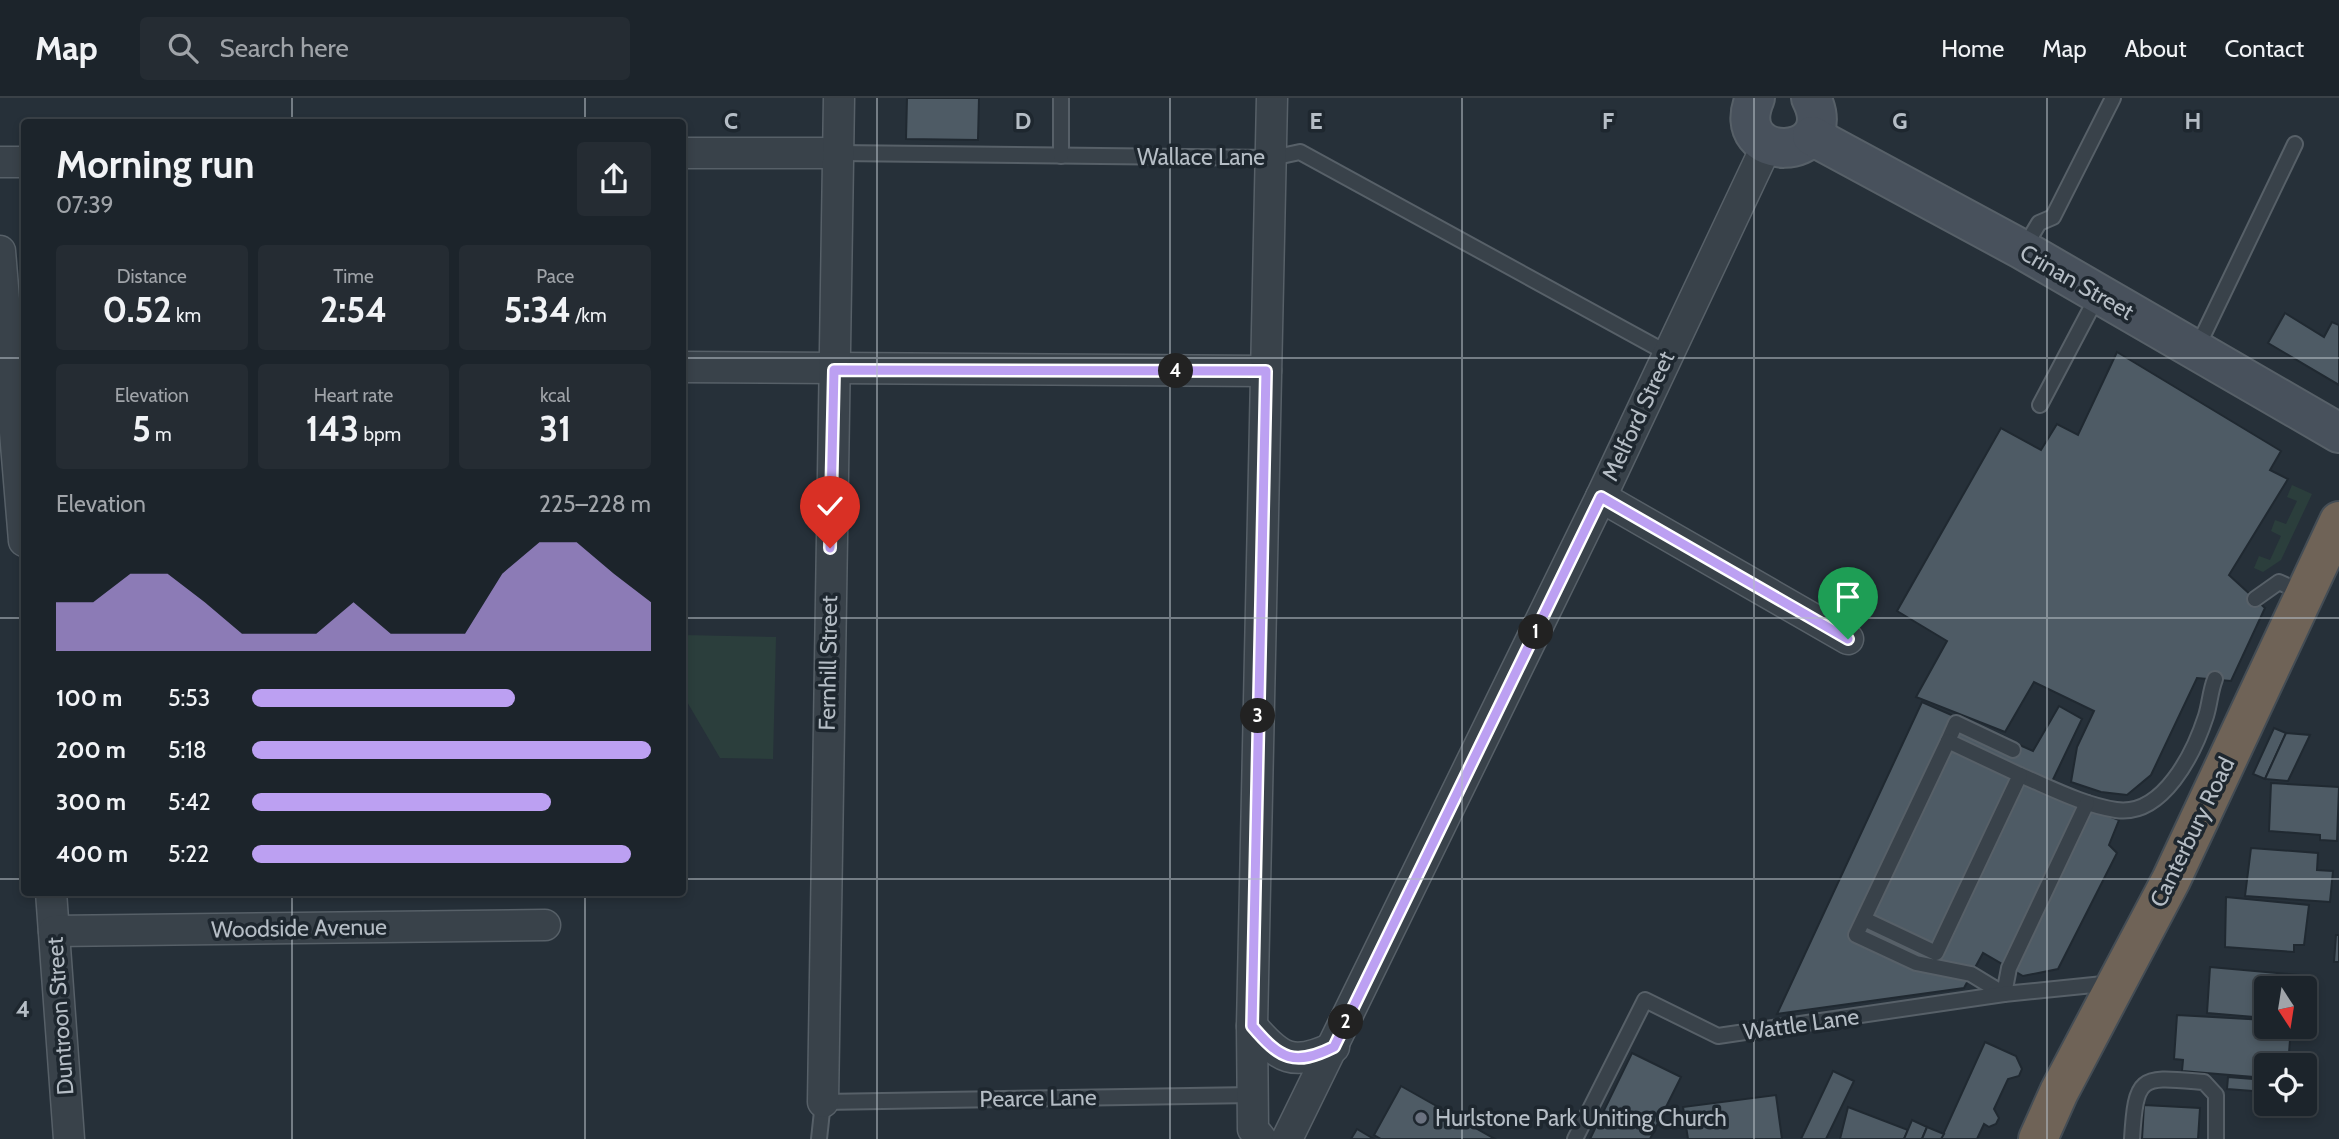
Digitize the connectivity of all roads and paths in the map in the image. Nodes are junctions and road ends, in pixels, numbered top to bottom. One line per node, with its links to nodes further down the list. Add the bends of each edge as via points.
1 (839, 98): 11 (street, Fernhill Street)
2 (1061, 98): 12 (lane)
3 (1272, 98): 13 (street)
4 (1754, 98): 9 (street, via 1750,119)
5 (1811, 98): 7 (street, via 1818,117)
6 (2113, 98): 16 (lane, via 2053,217)
7 (1812, 136): 9 (street, via 1788,150); 16 (street, Crinan Street)
8 (2295, 144): 19 (lane)
9 (1767, 145): 20 (street, Melford Street)
10 (686, 153): 11 (street, Wallace Lane)
11 (838, 153): 12 (lane, Wallace Lane); 22 (street, Fernhill Street)
12 (1060, 156): 13 (lane, Wallace Lane)
13 (1272, 158): 20 (lane, Wallace Lane, via 1300,152); 23 (street)
14 (0, 162): 15 (street)
15 (21, 162)
16 (2031, 237): 18 (street, Crinan Street)
17 (0, 251): 27 (street)
18 (2099, 294): 19 (street, Crinan Street); 24 (lane)
19 (2195, 352): 25 (street, Crinan Street)
20 (1667, 353): 26 (street, Melford Street)
21 (686, 367): 22 (street)
22 (834, 370): 23 (street); 48 (street, Fernhill Street)
23 (1266, 371): 45 (street)
24 (2040, 405)
25 (2339, 433)
26 (1601, 497): 31 (street); 46 (street, Melford Street)
27 (21, 505)
28 (2339, 521): 29 (highway, Canterbury Road)
29 (2305, 595): 30 (lane, via 2279,582); 43 (highway, Canterbury Road)
30 (2255, 599)
31 (1848, 639)
32 (2215, 680): 36 (lane, via 2206,714 2181,770 2166,790 2134,809)
33 (1948, 741): 34 (lane, via 1956,723); 35 (lane); 38 (lane)
34 (2013, 750)
35 (2020, 775): 36 (lane); 41 (lane)
36 (2087, 803): 44 (lane, via 2009,968)
37 (51, 896): 40 (street, Duntroon Street)
38 (1864, 919): 41 (lane); 42 (lane, via 1856,935 1916,963)
39 (545, 925): 40 (street, Woodside Avenue)
40 (54, 931): 50 (street, Duntroon Street)
41 (1937, 953): 42 (lane)
42 (1971, 974): 44 (lane)
43 (2118, 982): 44 (lane, Wattle Lane); 54 (highway, Canterbury Road)
44 (2004, 994): 53 (lane, Wattle Lane, via 1718,1035 1645,1000)
45 (1252, 1026): 46 (street, via 1273,1051 1288,1058 1312,1058); 47 (street)
46 (1334, 1047): 49 (street, Melford Street)
47 (1254, 1101): 48 (lane, Pearce Lane); 49 (street); 52 (street, via 1253,1129)
48 (823, 1102): 51 (lane)
49 (1289, 1135)
50 (69, 1139)
51 (819, 1139)
52 (1261, 1139)
53 (1576, 1139)
54 (2038, 1139)
55 (2133, 1139): 56 (lane, via 2135,1097 2143,1084 2157,1078 2204,1082 2217,1095)
56 (2216, 1139)

